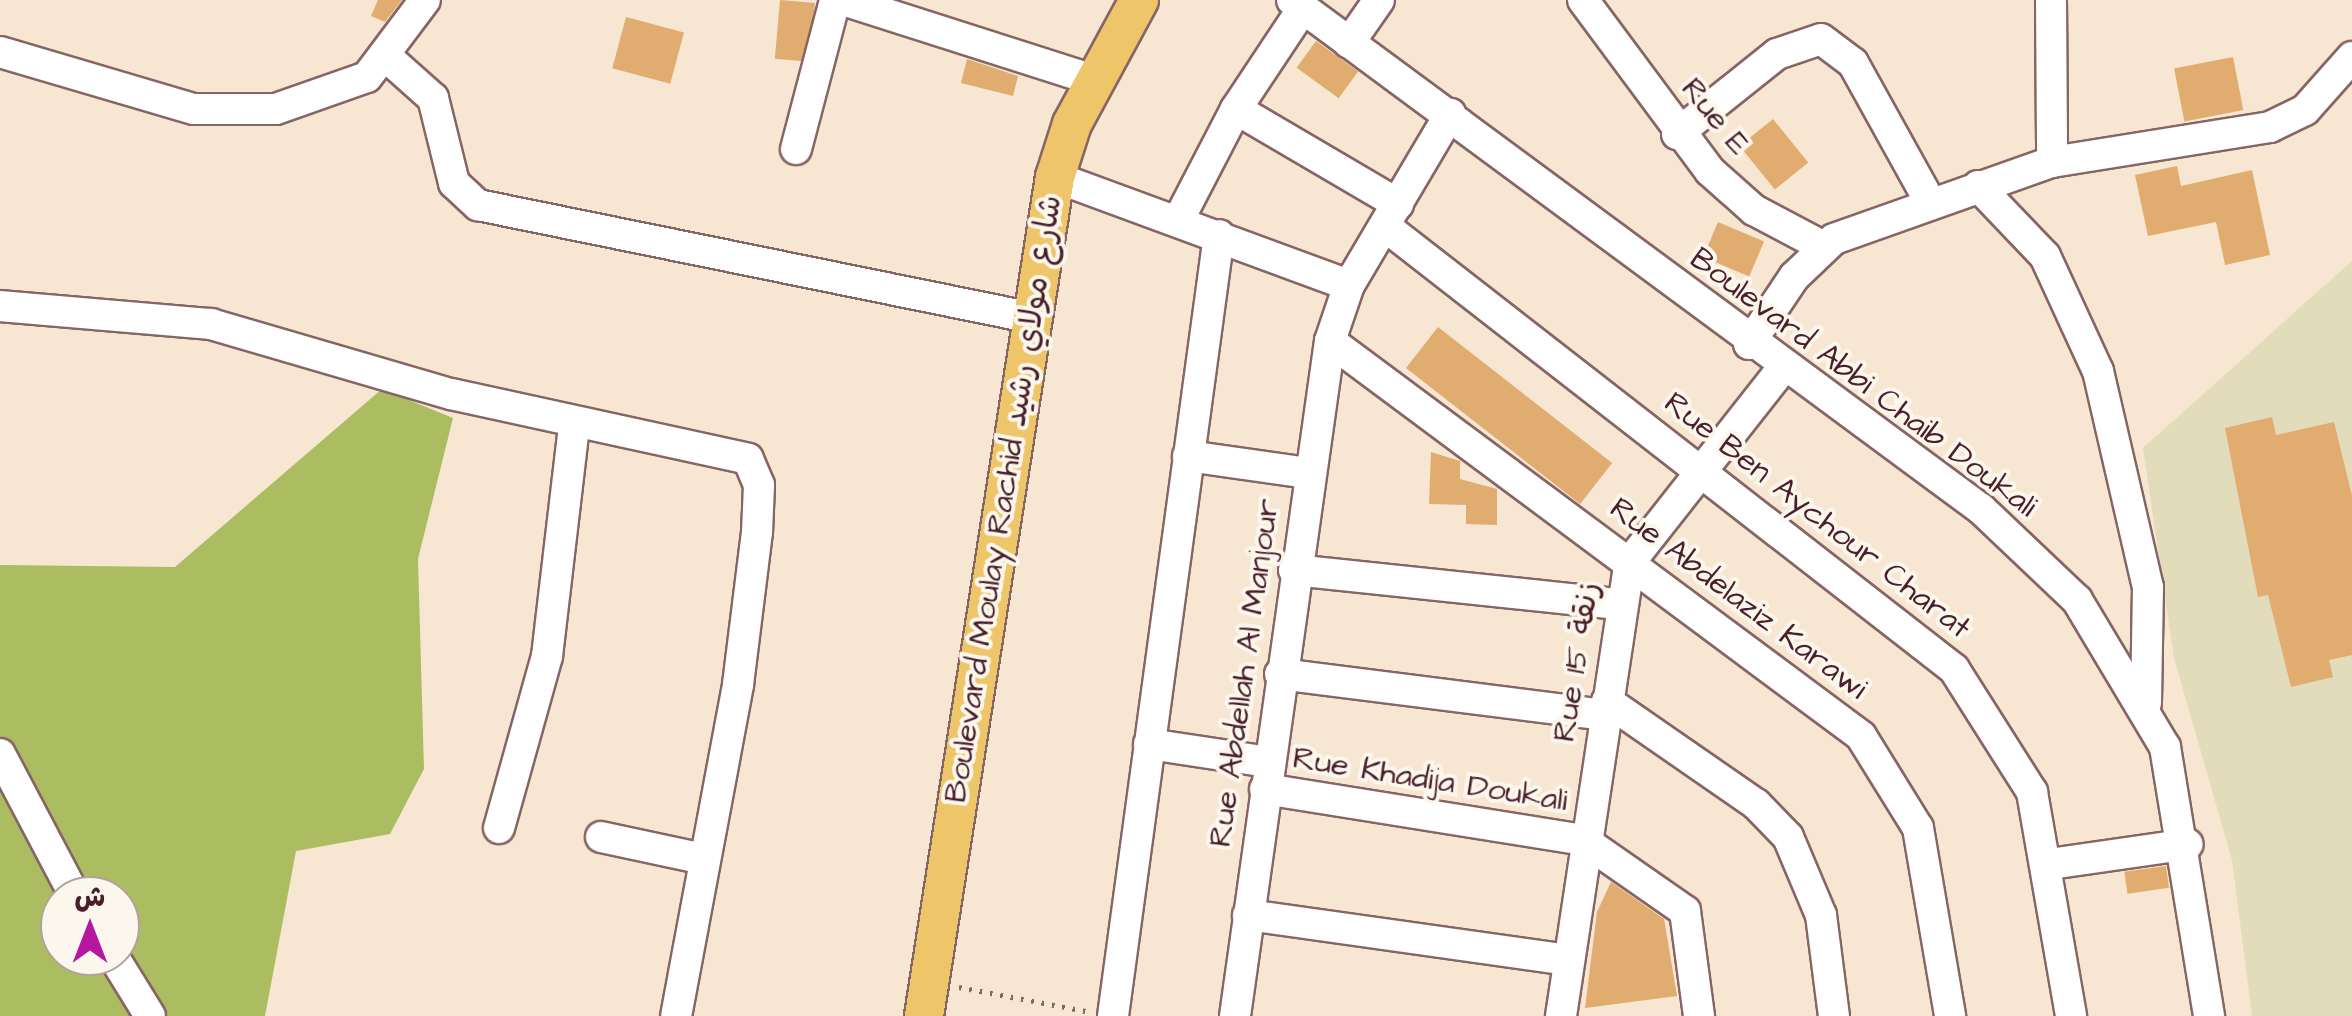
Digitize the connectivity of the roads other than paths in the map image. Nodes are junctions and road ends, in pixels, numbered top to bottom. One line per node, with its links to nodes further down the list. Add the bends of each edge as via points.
1 (425, 0): 12 (street)
2 (835, 0): 17 (street)
3 (843, 0): 13 (street)
4 (1139, 0): 13 (main road, Boulevard Moulay Rachid شارع مولاي رشيد)
5 (1379, 0): 9 (street)
6 (1583, 0): 16 (street, Rue E)
7 (2051, 0): 18 (street)
8 (1298, 4): 9 (street, Boulevard Abbi Chaib Doukali); 14 (street)
9 (1349, 43): 15 (street, Boulevard Abbi Chaib Doukali)
10 (0, 52): 12 (street, via 217,113 306,103)
11 (2352, 57): 18 (street, via 2305,110 2270,128)
12 (389, 58): 28 (street, via 432,98 454,183 478,205)
13 (1093, 80): 19 (main road, Boulevard Moulay Rachid شارع مولاي رشيد)
14 (1236, 108): 22 (street, Rue Ben Aychour Charat); 23 (street)
15 (1450, 114): 22 (street, Rue Abdellah Al Manjour); 30 (street, Boulevard Abbi Chaib Doukali)
16 (1677, 134): 21 (street, via 1777,54 1820,39 1853,64); 25 (street, Rue E, via 1754,210)
17 (796, 149)
18 (2052, 162): 20 (street)
19 (1055, 178): 23 (street); 28 (main road, Boulevard Moulay Rachid شارع مولاي رشيد)
20 (1978, 186): 21 (street); 40 (street, via 2045,256 2098,371 2148,586)
21 (1931, 204): 25 (street)
22 (1392, 215): 26 (street, Rue Abdellah Al Manjour); 34 (street, Rue Ben Aychour Charat)
23 (1179, 219): 24 (street)
24 (1219, 235): 26 (street); 33 (street)
25 (1822, 246): 30 (street)
26 (1349, 285): 29 (street, Rue Abdellah Al Manjour)
27 (0, 306): 32 (street, via 212,324)
28 (1032, 318): 57 (main road, Boulevard Moulay Rachid شارع مولاي رشيد)
29 (1330, 340): 35 (street, Rue Abdellah Al Manjour); 36 (street, Rue Abdelaziz Karawi)
30 (1749, 344): 31 (street, Boulevard Abbi Chaib Doukali)
31 (1780, 370): 34 (street, Rue 15 زنقة); 40 (street, Boulevard Abbi Chaib Doukali, via 2036,556)
32 (574, 425): 45 (street, via 547,656); 49 (street, via 728,452 756,469 738,685)
33 (1188, 456): 35 (street); 42 (street)
34 (1704, 468): 36 (street, Rue 15 زنقة); 50 (street, Rue Ben Aychour Charat, via 1954,668 2032,792)
35 (1308, 472): 37 (street, Rue Abdellah Al Manjour)
36 (1630, 562): 38 (street, Rue 15 زنقة); 63 (street, Rue Abdelaziz Karawi, via 1833,712 1881,762 1918,828)
37 (1294, 570): 38 (street); 39 (street, Rue Abdellah Al Manjour)
38 (1618, 604): 41 (street, Rue 15 زنقة)
39 (1280, 674): 41 (street); 44 (street, Rue Abdellah Al Manjour)
40 (2146, 703): 48 (street, Boulevard Abbi Chaib Doukali)
41 (1606, 708): 47 (street, Rue 15 زنقة); 62 (street, via 1756,804 1788,838 1821,916)
42 (1150, 744): 44 (street, Rue Khadija Doukali); 58 (street)
43 (0, 754): 51 (street, via 37,839)
44 (1267, 776): 47 (street, Rue Khadija Doukali); 52 (street, Rue Abdellah Al Manjour)
45 (500, 828)
46 (601, 838): 49 (street)
47 (1583, 840): 53 (street, Rue 15 زنقة); 61 (street, via 1685,911)
48 (2188, 844): 50 (street); 65 (street, Boulevard Abbi Chaib Doukali)
49 (704, 859): 56 (street)
50 (2050, 864): 64 (street, Rue Ben Aychour Charat)
51 (62, 876)
52 (1248, 916): 53 (street); 59 (street, Rue Abdellah Al Manjour)
53 (1567, 960): 60 (street, Rue 15 زنقة)
54 (125, 976): 55 (street)
55 (150, 1016)
56 (676, 1016)
57 (924, 1016)
58 (1113, 1016)
59 (1235, 1016)
60 (1561, 1016)
61 (1702, 1016)
62 (1834, 1016)
63 (1950, 1016)
64 (2071, 1016)
65 (2209, 1016)

